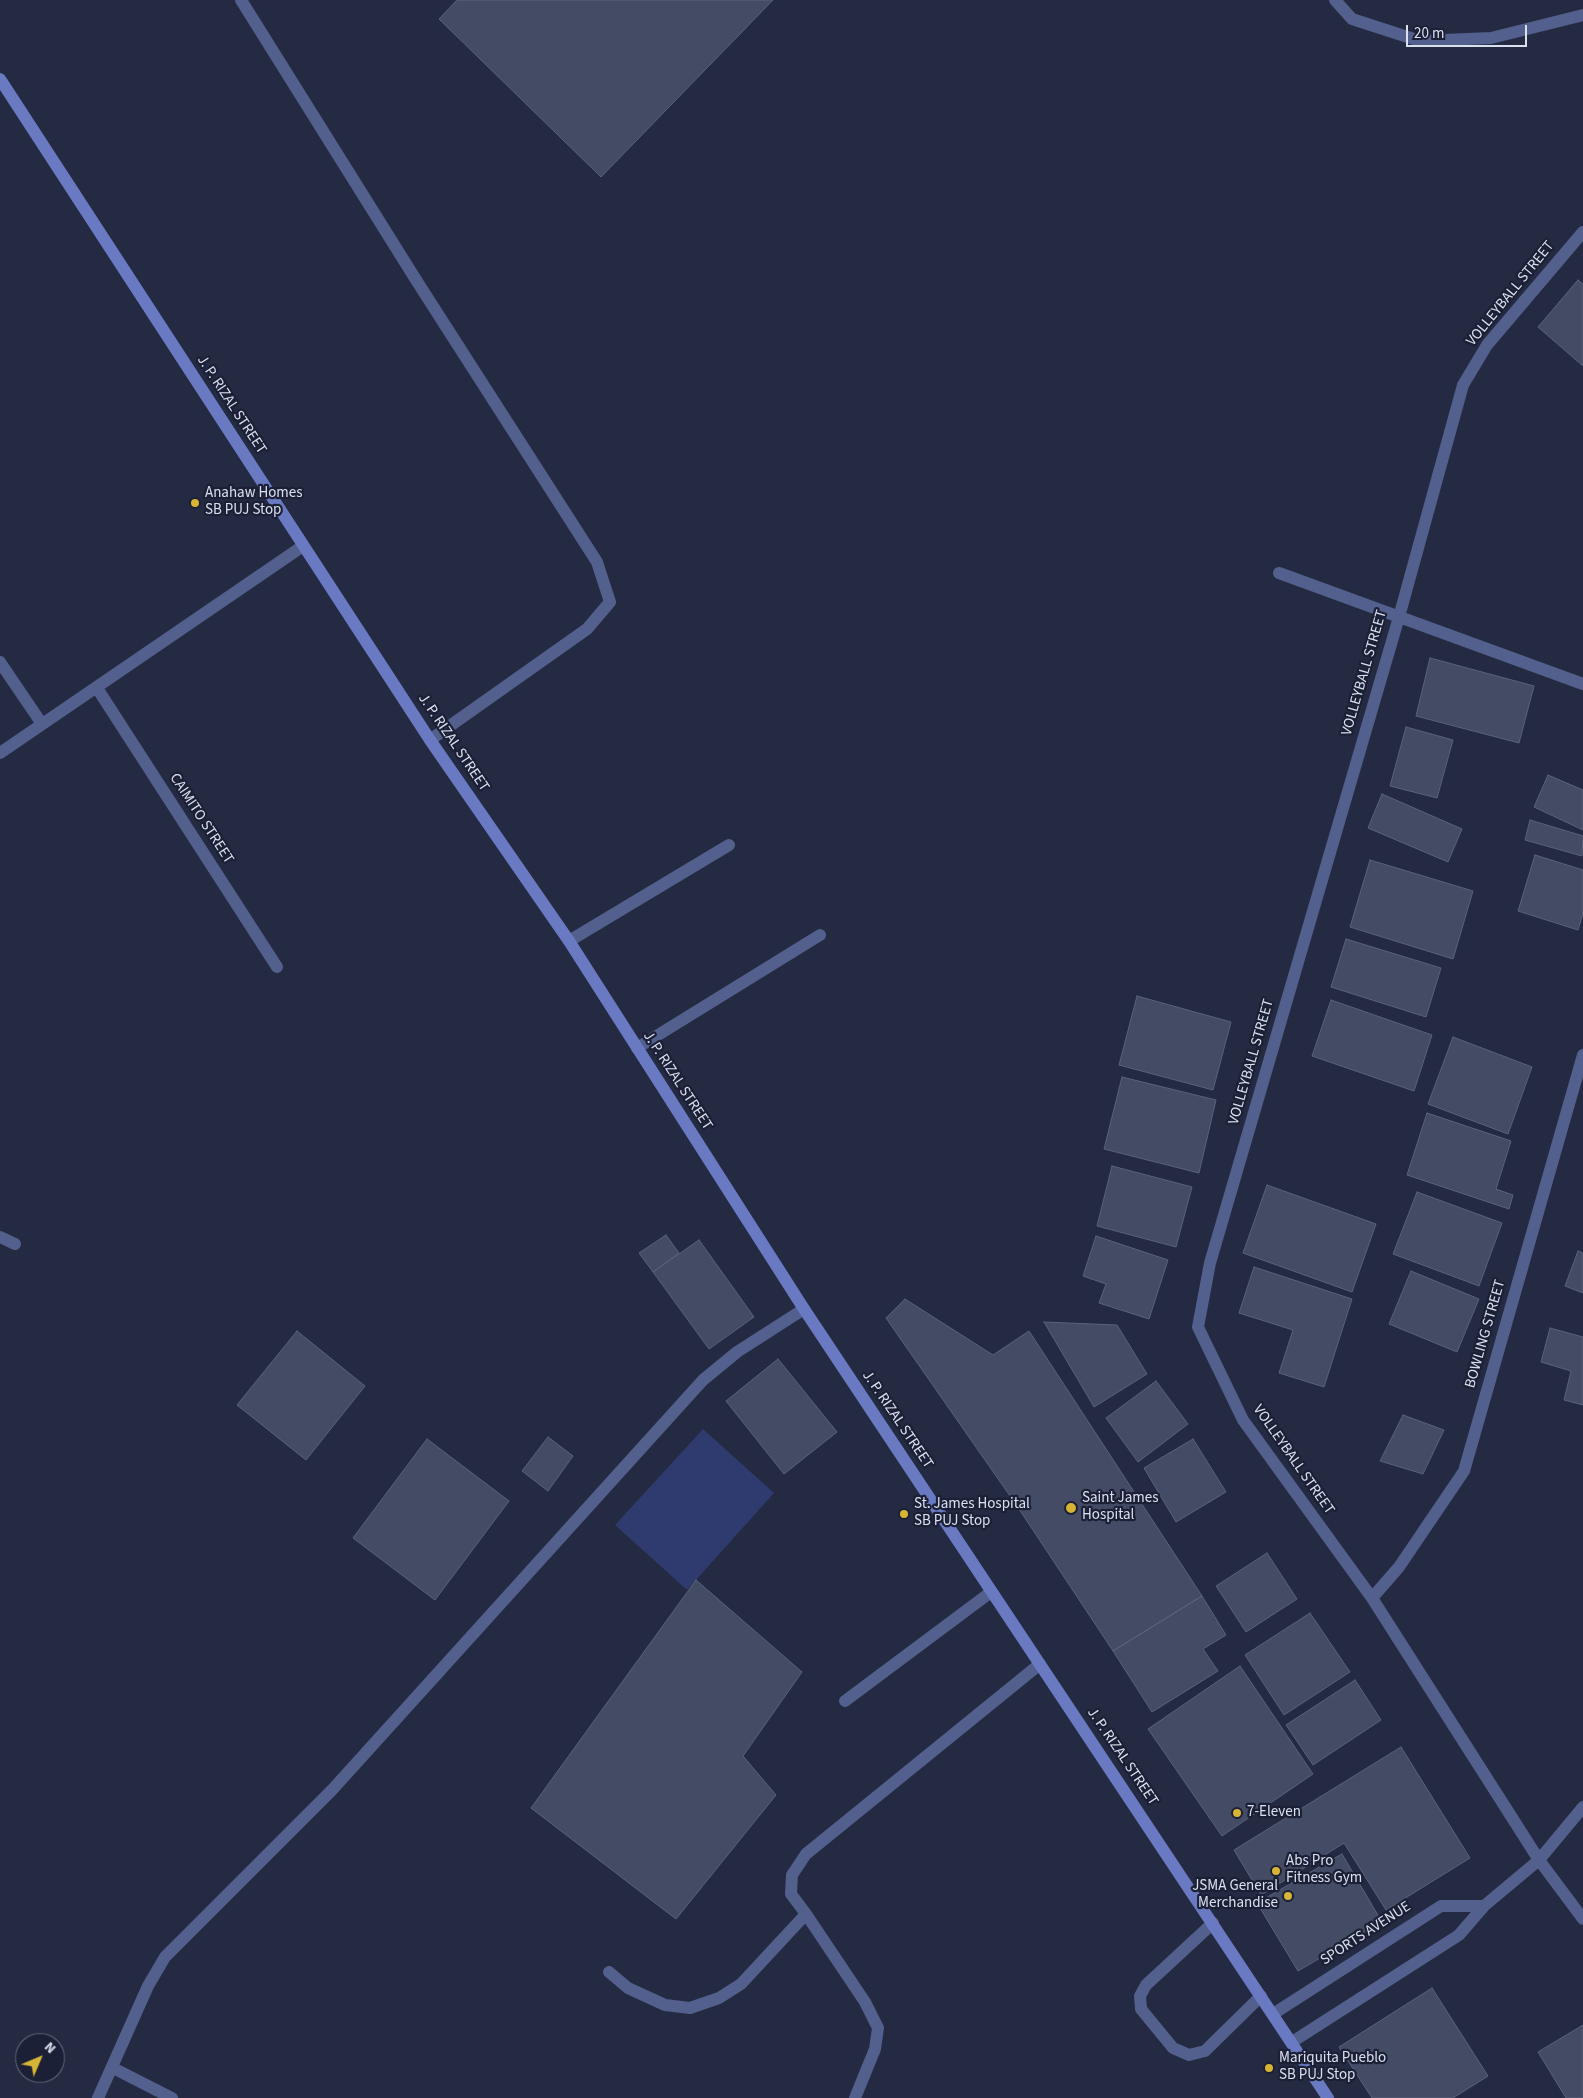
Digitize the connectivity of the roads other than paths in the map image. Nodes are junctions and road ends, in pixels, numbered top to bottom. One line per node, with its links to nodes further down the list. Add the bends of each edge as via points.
1 (241, 0): 13 (street, via 597,562 610,602 587,629)
2 (1335, 0): 3 (street, via 1352,19 1420,41 1491,38)
3 (1583, 15)
4 (0, 79): 6 (main road, J. P. RIZAL STREET)
5 (1583, 232): 8 (street, VOLLEYBALL STREET, via 1488,345 1464,385)
6 (303, 546): 11 (street); 13 (main road, J. P. RIZAL STREET)
7 (1279, 573): 8 (street)
8 (1398, 617): 10 (street); 25 (street, VOLLEYBALL STREET, via 1210,1263 1198,1327 1243,1420)
9 (0, 662): 12 (street)
10 (1583, 684)
11 (97, 688): 12 (street); 18 (street, CAIMITO STREET)
12 (42, 724): 14 (street)
13 (430, 740): 17 (main road, J. P. RIZAL STREET)
14 (0, 753)
15 (729, 845): 17 (street)
16 (820, 935): 19 (street)
17 (569, 941): 19 (main road, J. P. RIZAL STREET)
18 (277, 967)
19 (637, 1048): 23 (main road, J. P. RIZAL STREET)
20 (1583, 1055): 25 (street, BOWLING STREET, via 1464,1471 1399,1567)
21 (0, 1237): 22 (street)
22 (15, 1244)
23 (804, 1309): 24 (main road, J. P. RIZAL STREET); 38 (street, via 737,1352 703,1380 332,1790 165,1957 148,1986)
24 (992, 1592): 26 (main road, J. P. RIZAL STREET); 27 (street)
25 (1372, 1598): 29 (street, VOLLEYBALL STREET)
26 (1040, 1664): 31 (street, via 806,1854 792,1875 791,1894); 33 (main road, J. P. RIZAL STREET)
27 (845, 1701)
28 (1583, 1808): 29 (street)
29 (1540, 1860): 30 (street); 32 (street, VOLLEYBALL STREET)
30 (1484, 1906): 36 (street, SPORTS AVENUE, via 1441,1906); 37 (street, via 1459,1935)
31 (806, 1914): 34 (street, via 741,1984 719,1998 690,2008 665,2005 628,1988); 41 (street, via 865,2002 878,2028 875,2049)
32 (1583, 1919)
33 (1213, 1923): 35 (main road, J. P. RIZAL STREET); 35 (street, via 1146,1985 1140,1996 1141,2009 1173,2048 1189,2054 1205,2052)
34 (609, 1972)
35 (1261, 1996): 36 (main road, J. P. RIZAL STREET)
36 (1273, 2014): 37 (main road, J. P. RIZAL STREET)
37 (1292, 2042): 42 (main road, J. P. RIZAL STREET)
38 (113, 2068): 39 (street); 40 (street)
39 (98, 2098)
40 (172, 2098)
41 (855, 2098)
42 (1328, 2098)

